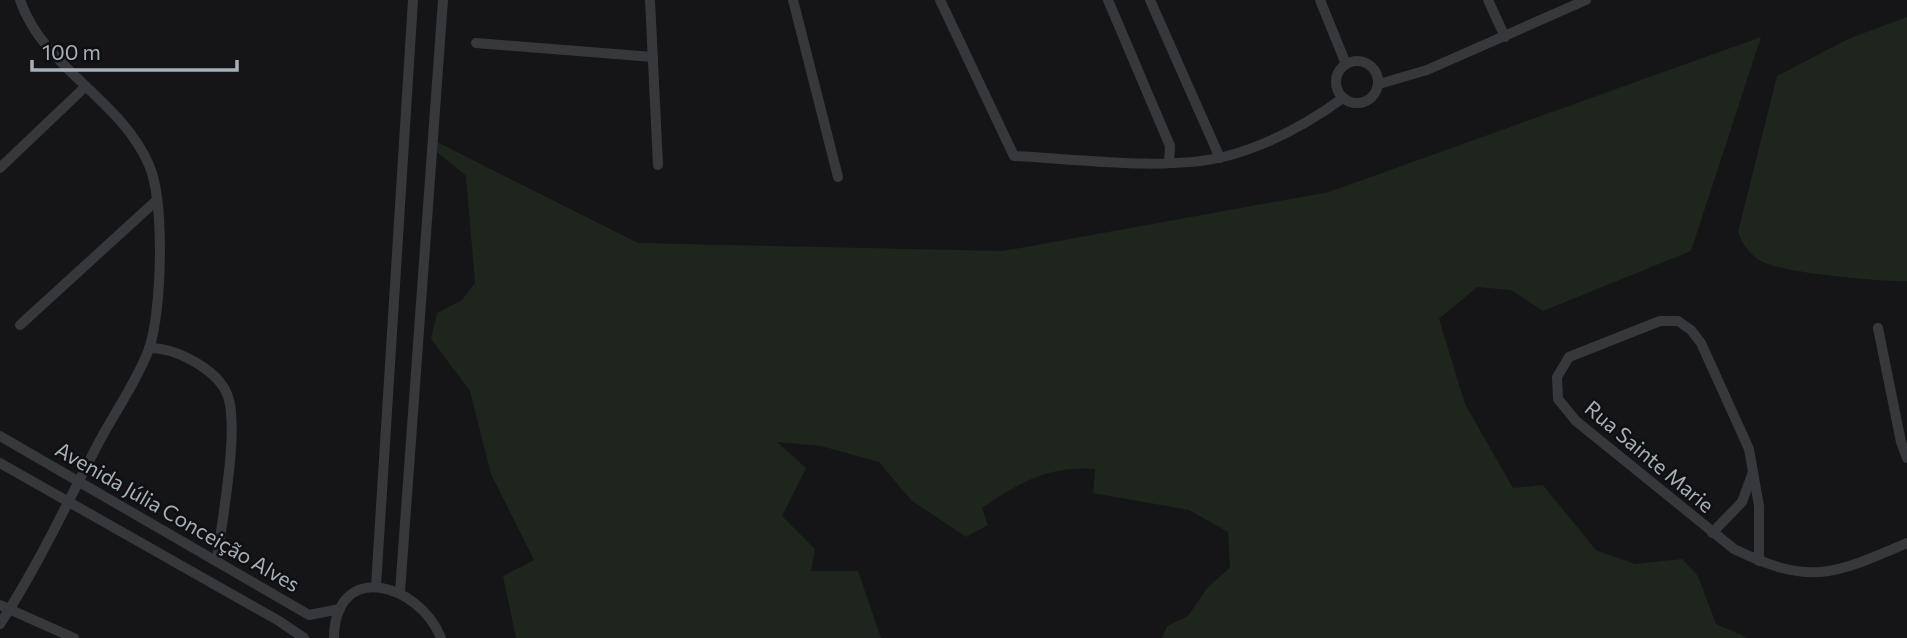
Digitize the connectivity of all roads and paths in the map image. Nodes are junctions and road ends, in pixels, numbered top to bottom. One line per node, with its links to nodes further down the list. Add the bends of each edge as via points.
1 (20, 0): 17 (street, via 27,19)
2 (413, 0): 38 (street)
3 (443, 0): 39 (street)
4 (650, 0): 14 (street)
5 (793, 0): 23 (street)
6 (940, 0): 20 (street, via 1014,156)
7 (1108, 0): 20 (street, via 1170,146)
8 (1150, 0): 19 (street)
9 (1320, 0): 15 (street)
10 (1488, 0): 12 (street)
11 (1586, 0): 12 (street)
12 (1505, 37): 16 (street, via 1417,74)
13 (476, 43): 14 (street)
14 (653, 57): 21 (street)
15 (1346, 64): 16 (street, via 1366,62 1376,71); 18 (street, via 1336,80)
16 (1379, 84): 18 (street, via 1373,96 1362,103)
17 (85, 87): 22 (street); 24 (street, via 126,126 150,166)
18 (1343, 98): 19 (street, via 1289,133)
19 (1220, 158): 20 (street)
20 (1169, 162)
21 (658, 164)
22 (0, 168)
23 (838, 177)
24 (157, 200): 25 (street); 27 (street, via 157,292)
25 (20, 325)
26 (1878, 328): 29 (street)
27 (149, 348): 32 (street); 36 (street, via 182,354 211,374 229,398 232,426)
28 (0, 436): 32 (street, Avenida Júlia Conceição Alves)
29 (1907, 458)
30 (0, 463): 33 (street, Avenida Júlia Conceição Alves)
31 (1754, 469): 34 (street, via 1742,502); 34 (street, Rua Sainte Marie, via 1701,343 1678,321 1660,321 1569,357 1557,377 1558,399 1576,421); 37 (street, Rua Sainte Marie)
32 (79, 480): 33 (street); 36 (street, Avenida Júlia Conceição Alves)
33 (68, 501): 40 (street); 44 (street, Avenida Júlia Conceição Alves)
34 (1712, 533): 37 (street, Rua Sainte Marie)
35 (1907, 543): 37 (street, Rua Sainte Marie, via 1838,571 1807,574)
36 (217, 560): 41 (street, Avenida Júlia Conceição Alves, via 309,615)
37 (1759, 561)
38 (376, 586): 39 (street); 41 (street, via 355,592)
39 (400, 592): 46 (street, via 422,609)
40 (5, 606): 42 (street); 43 (street)
41 (340, 610): 45 (street)
42 (0, 624)
43 (74, 638)
44 (304, 638)
45 (334, 638)
46 (441, 638)

